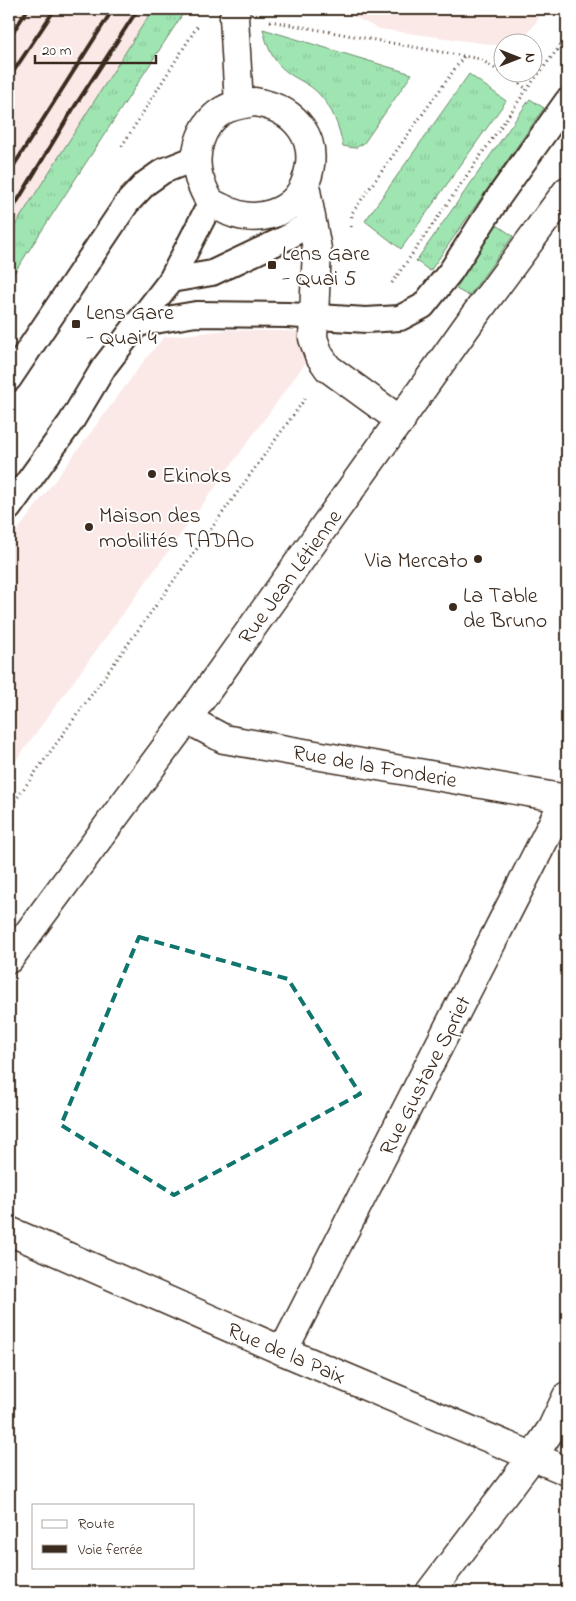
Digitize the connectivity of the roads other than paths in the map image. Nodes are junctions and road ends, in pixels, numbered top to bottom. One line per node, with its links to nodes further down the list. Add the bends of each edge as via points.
1 (235, 13): 3 (street)
2 (567, 101): 10 (lane, via 424,306 400,318)
3 (238, 104): 4 (street, via 208,124 199,140); 5 (street, via 255,102 271,105 286,112 298,124 311,153)
4 (196, 158): 7 (street, via 201,184); 12 (lane, via 163,171 126,203)
5 (305, 185): 7 (street, via 286,207 259,217 244,217); 8 (street)
6 (567, 191): 13 (street, Rue Jean Létienne)
7 (211, 202): 9 (lane)
8 (312, 220): 9 (lane, via 288,237 212,273); 10 (street, via 317,248)
9 (171, 280): 11 (lane)
10 (315, 317): 11 (lane, via 196,314); 13 (street, via 316,347 328,368)
11 (137, 324): 14 (lane, via 104,367 71,422)
12 (9, 379)
13 (400, 421): 15 (street, Rue Jean Létienne)
14 (9, 508)
15 (187, 719): 16 (street, Rue de la Fonderie, via 224,739); 17 (street, Rue Jean Létienne)
16 (566, 799): 19 (street, Rue Gustave Spriet)
17 (9, 959)
18 (9, 1231): 19 (street, Rue de la Paix)
19 (283, 1351): 21 (street, Rue de la Paix)
20 (567, 1396): 21 (street)
21 (534, 1456): 22 (street, Rue de la Paix); 23 (street)
22 (567, 1471)
23 (430, 1592)

